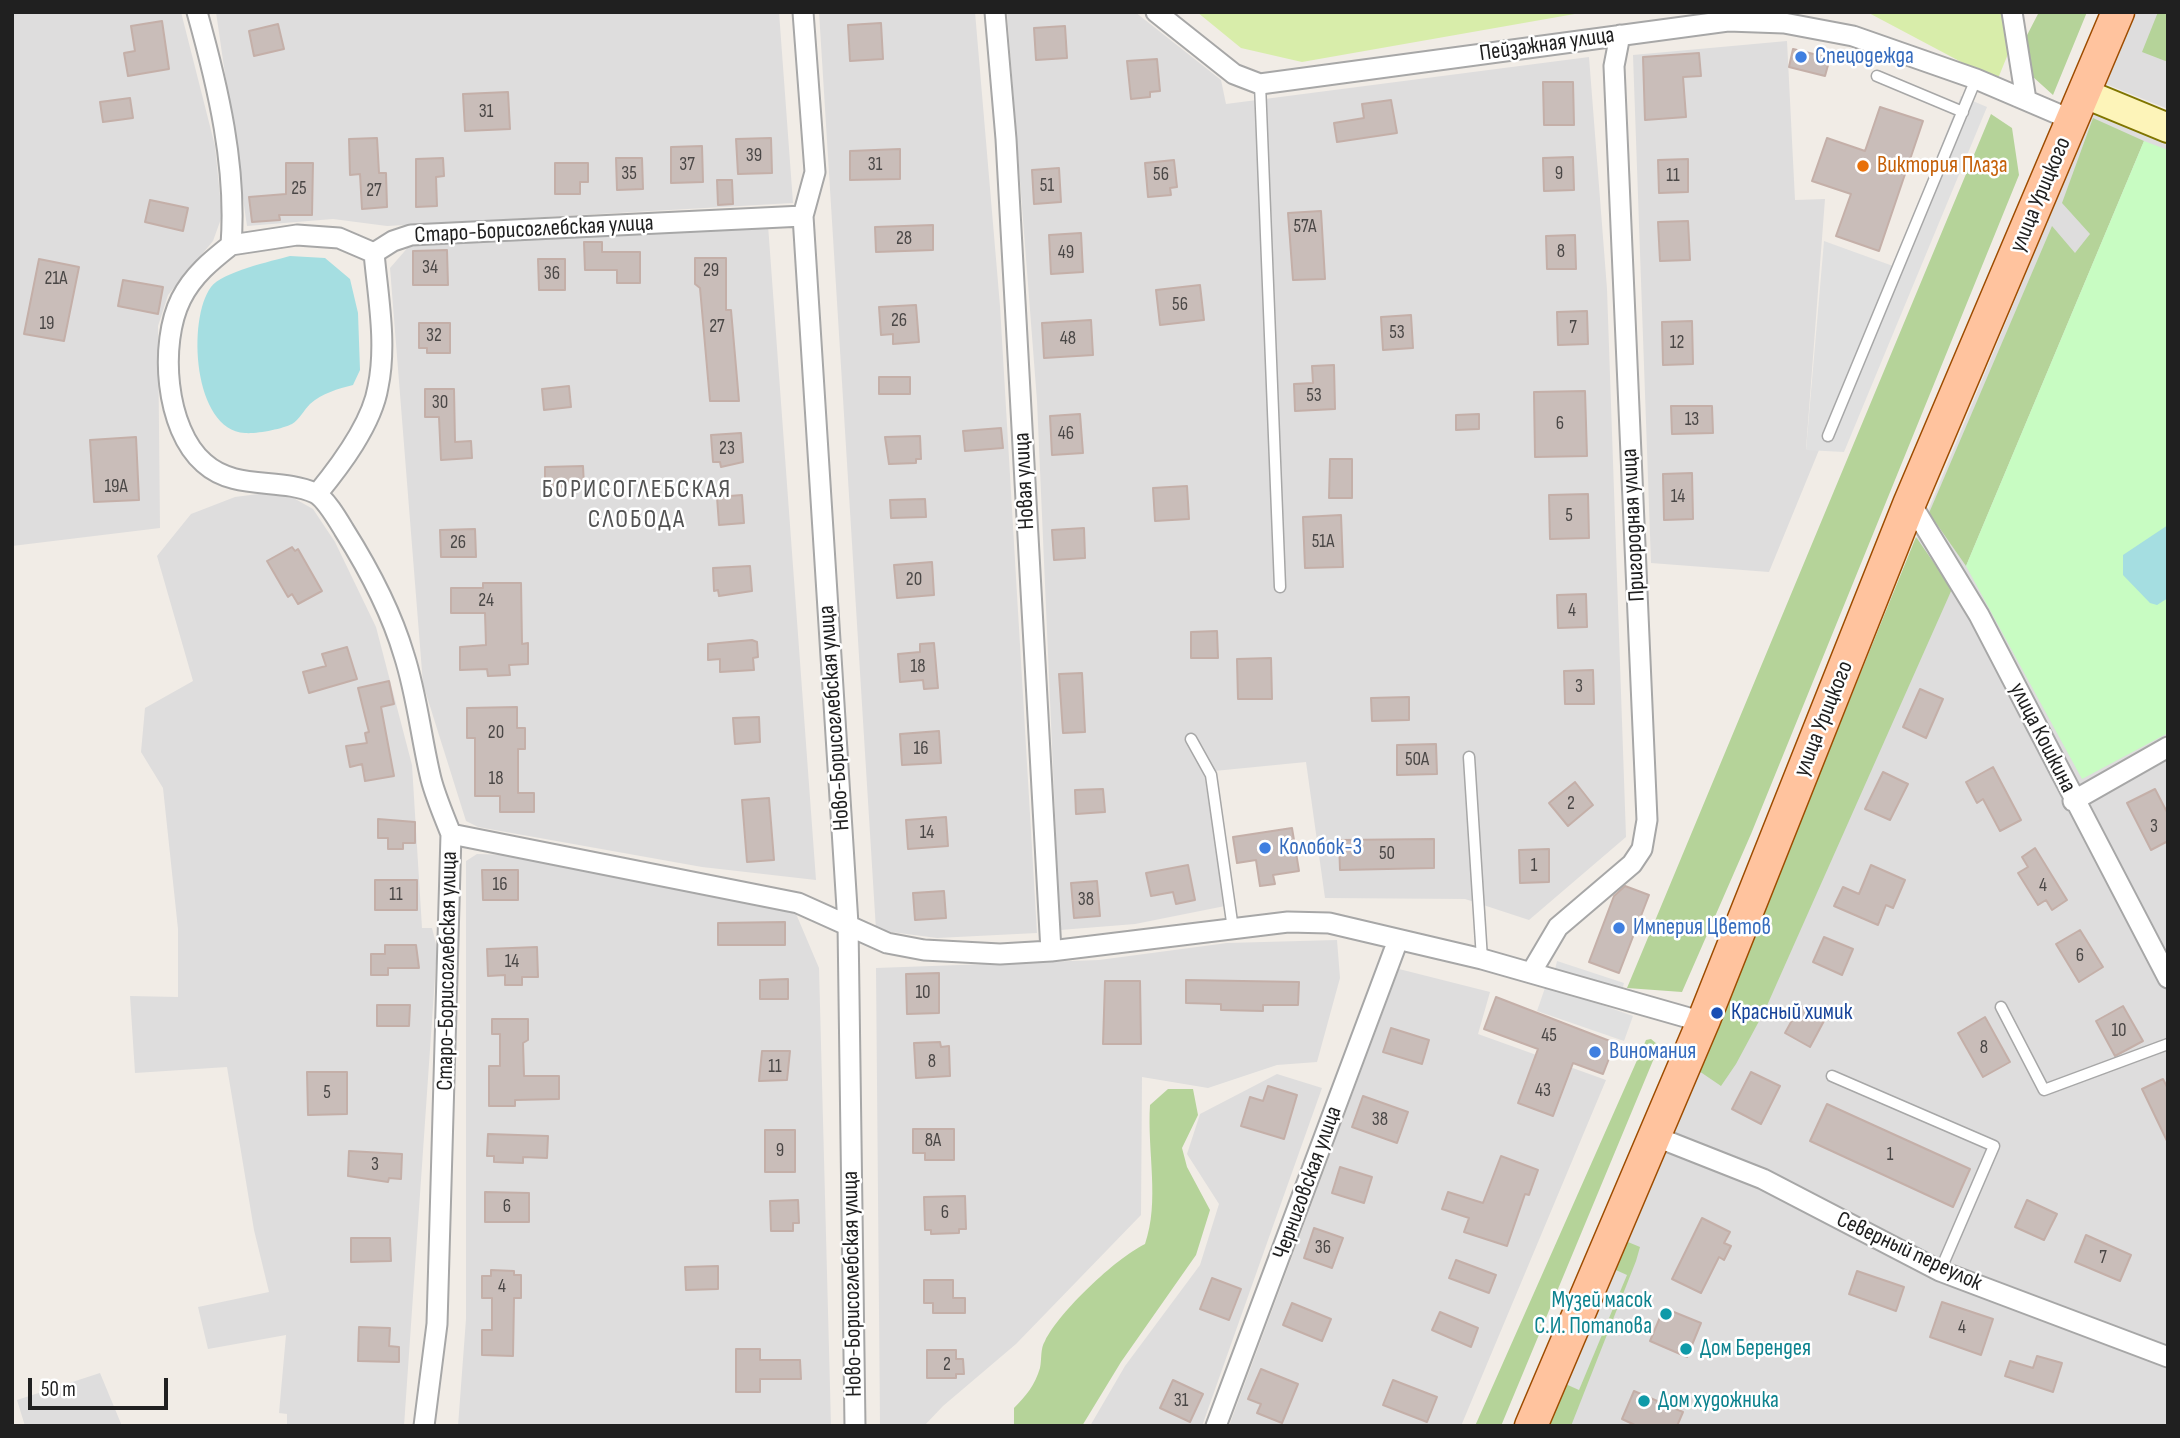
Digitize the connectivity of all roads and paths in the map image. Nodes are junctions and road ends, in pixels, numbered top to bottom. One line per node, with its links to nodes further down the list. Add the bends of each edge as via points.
1 (803, 12): 15 (street, Ново-Борисоглебская улица, via 815,172)
2 (995, 12): 30 (street, Новая улица, via 1007,153)
3 (1156, 12): 10 (street, via 1234,74)
4 (2012, 12): 11 (street)
5 (2118, 12): 12 (main road, улица Урицкого)
6 (198, 15): 16 (street, via 226,136 234,203)
7 (1620, 35): 9 (street, Пейзажная улица, via 1728,21 1784,23 1853,36); 10 (street, Пейзажная улица); 32 (street, Пригородная улица, via 1614,66 1647,820 1642,849 1632,864 1558,927)
8 (1877, 76): 13 (lane)
9 (1976, 79): 11 (street, Пейзажная улица); 13 (lane)
10 (1260, 83): 21 (lane)
11 (2026, 100): 12 (street, Пейзажная улица)
12 (2078, 107): 14 (main road); 20 (main road, улица Урицкого)
13 (1963, 112): 18 (lane)
14 (2168, 128)
15 (803, 216): 17 (street, Старо-Борисоглебская улица, via 411,235); 27 (street, Ново-Борисоглебская улица)
16 (232, 245): 17 (street, via 297,236 339,238); 19 (street, via 203,267 181,298 171,328 174,413 185,440 205,464 233,480 270,482)
17 (374, 253): 19 (street, via 382,345 378,389 341,465)
18 (1828, 436)
19 (317, 494): 26 (street, Старо-Борисоглебская улица, via 344,529 380,595 404,653 432,782)
20 (1910, 502): 25 (street, улица Кошкина, via 1979,615); 35 (main road, улица Урицкого)
21 (1280, 587)
22 (1191, 738): 28 (lane, via 1211,775)
23 (2168, 747): 25 (street)
24 (1469, 757): 31 (lane)
25 (2073, 801): 33 (street, улица Кошкина)
26 (451, 834): 27 (street, via 799,903); 41 (street, Старо-Борисоглебская улица, via 438,1324)
27 (848, 924): 30 (street, via 887,943 924,950); 42 (street, Ново-Борисоглебская улица)
28 (1233, 929): 29 (street, via 1288,922 1329,923); 30 (street)
29 (1398, 940): 31 (street); 43 (street, Черниговская улица)
30 (1051, 951)
31 (1482, 959): 32 (street)
32 (1532, 971): 35 (street)
33 (2168, 978)
34 (2001, 1007): 36 (lane, via 2044,1090)
35 (1703, 1022): 38 (main road, улица Урицкого)
36 (2168, 1044)
37 (1832, 1076): 39 (lane, via 1994,1146)
38 (1654, 1136): 39 (street, Северный переулок, via 1763,1179); 44 (main road, улица Урицкого)
39 (1940, 1271): 40 (street, Северный переулок)
40 (2168, 1357)
41 (424, 1426)
42 (855, 1426)
43 (1216, 1426)
44 (1531, 1426)

